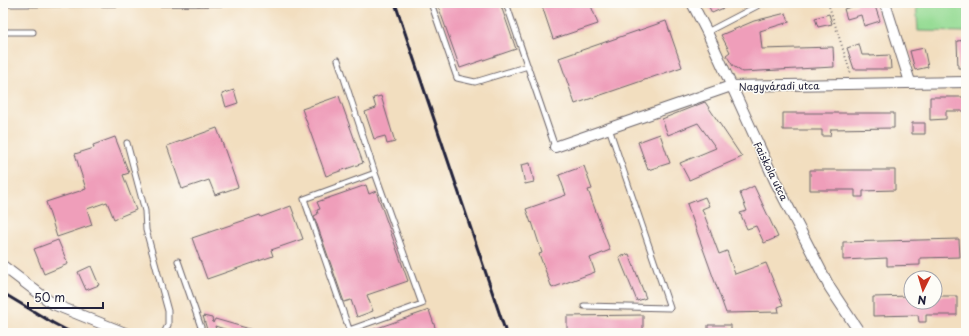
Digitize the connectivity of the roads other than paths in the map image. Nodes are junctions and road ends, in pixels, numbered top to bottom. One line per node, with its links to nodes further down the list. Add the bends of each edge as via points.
1 (245, 3): 7 (lane)
2 (431, 3): 12 (lane, via 457,78 475,82)
3 (506, 3): 12 (lane)
4 (692, 3): 10 (street, Faiskola utca)
5 (755, 3): 10 (lane, via 757,6)
6 (885, 3): 13 (street)
7 (3, 4)
8 (3, 32): 9 (lane)
9 (32, 32)
10 (707, 32): 15 (street, Faiskola utca)
11 (338, 60): 19 (lane)
12 (528, 66): 18 (lane)
13 (910, 82): 14 (street, Nagyváradi utca); 15 (street, Nagyváradi utca)
14 (966, 82)
15 (731, 86): 16 (street, Nagyváradi utca); 27 (street, Faiskola utca, via 830,288)
16 (609, 128): 18 (street, Nagyváradi utca); 22 (lane, via 670,308)
17 (127, 143): 25 (lane, via 145,211 146,230 168,311 168,325)
18 (554, 147)
19 (376, 173): 23 (lane, via 422,304); 23 (lane, via 304,199)
20 (178, 261): 26 (lane)
21 (3, 266): 24 (street, via 53,304)
22 (584, 306)
23 (350, 332)
24 (126, 333)
25 (164, 333)
26 (203, 333)
27 (860, 333)

